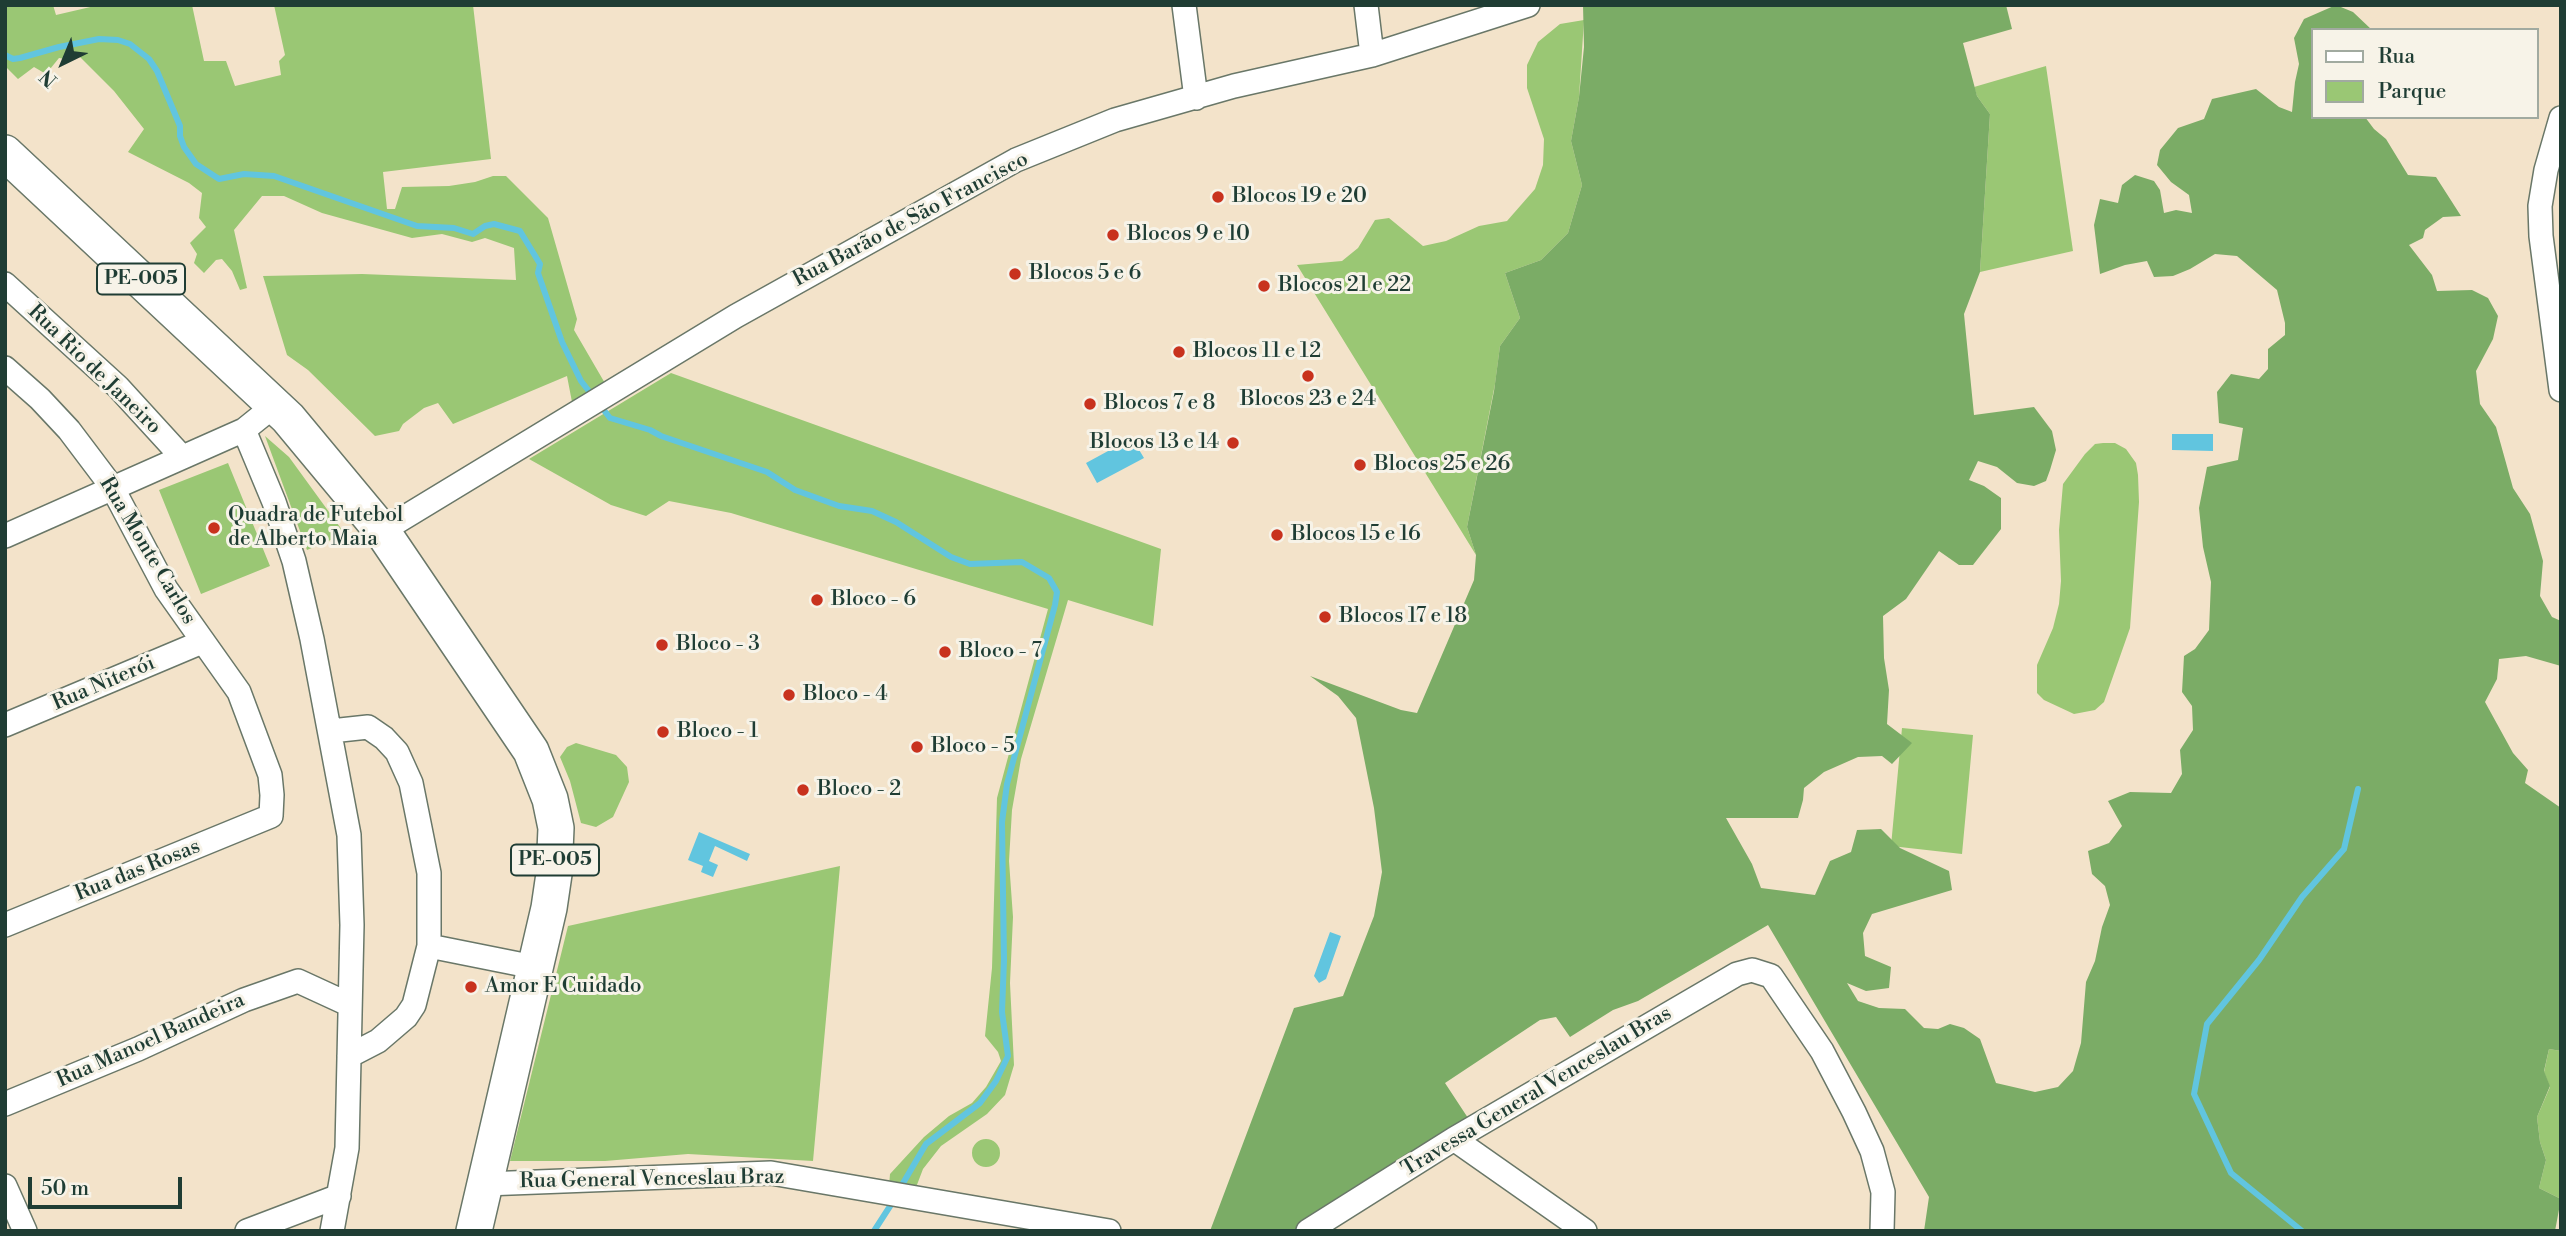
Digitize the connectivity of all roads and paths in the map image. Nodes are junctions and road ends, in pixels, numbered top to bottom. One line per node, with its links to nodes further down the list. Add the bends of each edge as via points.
1 (1184, 5): 5 (street)
2 (1366, 5): 4 (street)
3 (1528, 5): 4 (street, Rua Barão de São Francisco)
4 (1372, 55): 5 (street, Rua Barão de São Francisco)
5 (1196, 98): 16 (street, Rua Barão de São Francisco, via 1115,120 1016,160 736,316)
6 (2561, 118): 9 (street, via 2540,206 2541,236)
7 (5, 153): 12 (main road, PE-005)
8 (5, 284): 14 (street, Rua Rio de Janeiro, via 118,387)
9 (2555, 291): 11 (street)
10 (5, 368): 15 (street, Rua Monte Carlos, via 69,430)
11 (2561, 390)
12 (275, 405): 13 (street); 16 (main road, PE-005)
13 (244, 430): 14 (street); 20 (street, via 294,561)
14 (182, 457): 15 (street)
15 (112, 487): 17 (street); 18 (street, Rua Monte Carlos, via 166,589)
16 (382, 531): 24 (main road, PE-005, via 531,751 550,799 556,828 554,874)
17 (5, 537)
18 (202, 642): 19 (street, Rua Niterói); 21 (street, Rua Monte Carlos, via 239,692 257,736 270,775)
19 (5, 725)
20 (331, 731): 23 (street, via 368,727 397,752 411,783 429,873); 25 (street, via 349,835 352,925)
21 (271, 816): 22 (street, Rua das Rosas)
22 (5, 925)
23 (429, 946): 24 (street); 26 (street, via 414,1005 406,1017)
24 (534, 967): 29 (main road, PE-005)
25 (348, 1004): 26 (street); 27 (street, Rua Manoel Bandeira, via 298,981)
26 (349, 1056): 31 (street, via 347,1148)
27 (5, 1104)
28 (1454, 1139): 37 (street, Travessa General Venceslau Bras); 38 (street); 39 (street, Travessa General Venceslau Bras, via 1737,974 1752,970 1771,976 1822,1051 1872,1152 1883,1192)
29 (485, 1184): 35 (main road, PE-005); 36 (street, Rua General Venceslau Braz, via 771,1173)
30 (5, 1186): 32 (street)
31 (339, 1196): 33 (street); 34 (street)
32 (25, 1231)
33 (247, 1231)
34 (332, 1231)
35 (474, 1231)
36 (1109, 1231)
37 (1308, 1231)
38 (1585, 1231)
39 (1882, 1231)

